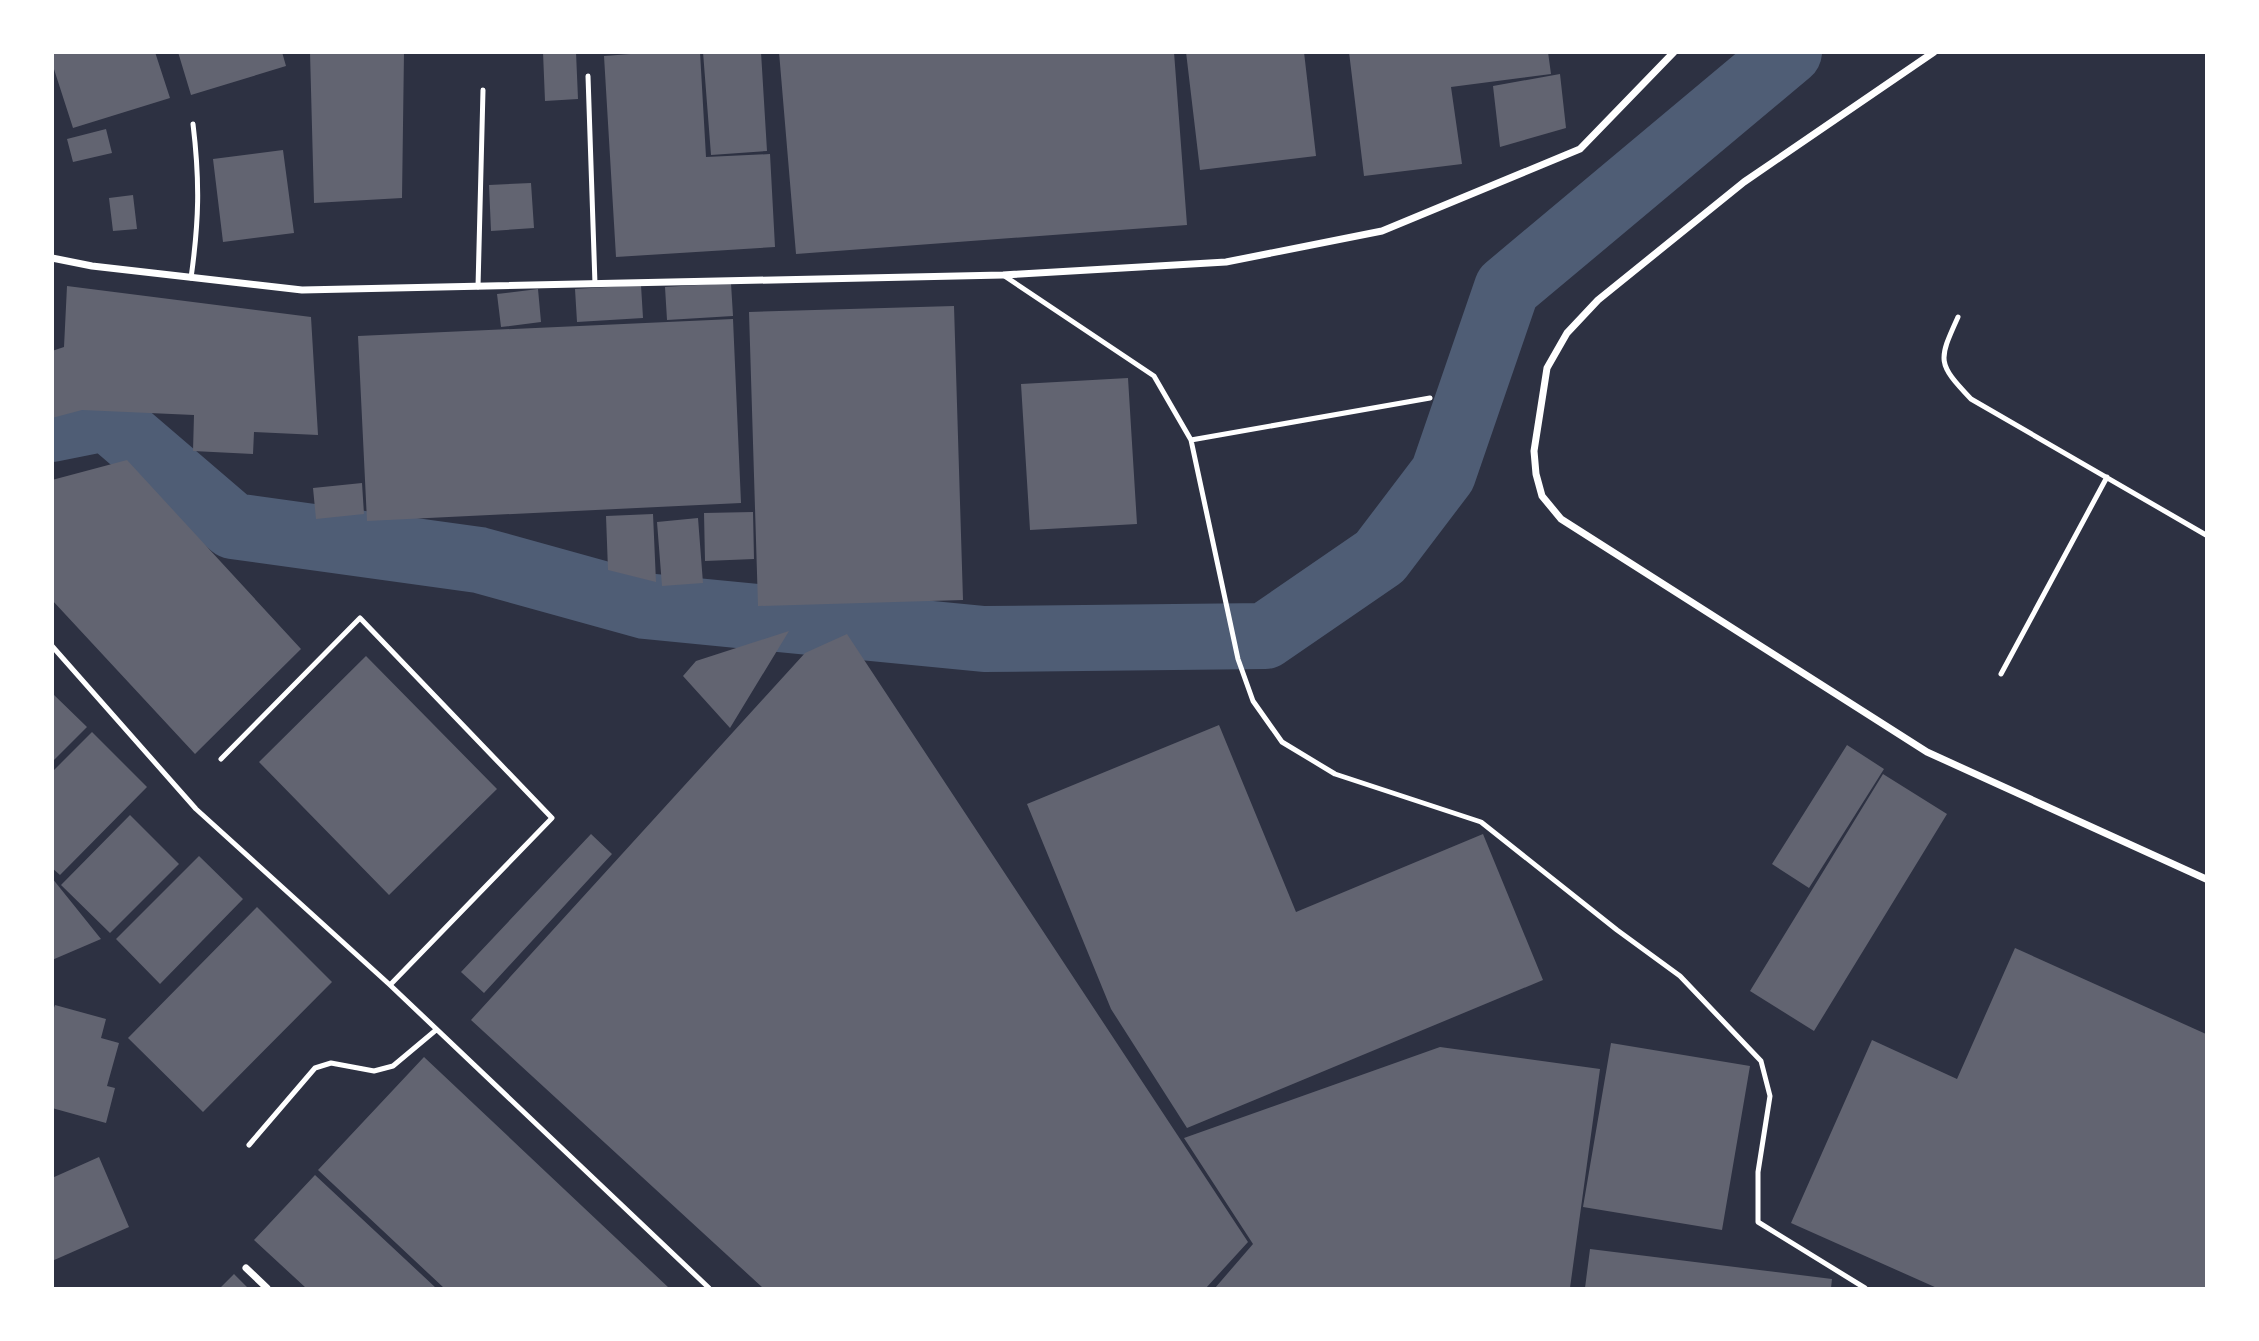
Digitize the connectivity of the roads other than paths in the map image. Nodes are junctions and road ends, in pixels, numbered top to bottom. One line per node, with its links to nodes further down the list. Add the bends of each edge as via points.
1 (1674, 52): 7 (street, via 1580,149 1382,231 1226,262)
2 (1934, 52): 19 (street, via 1744,182 1598,300 1567,332 1547,368 1534,451 1542,496 1561,519 1927,752)
3 (588, 76): 9 (lane)
4 (483, 90): 10 (lane)
5 (193, 124): 8 (lane, via 199,210)
6 (52, 258): 8 (street)
7 (1003, 275): 9 (street); 13 (lane, via 1154,376)
8 (191, 278): 10 (street, via 302,290)
9 (595, 284): 10 (street)
10 (478, 287)
11 (1958, 317): 14 (lane, via 1943,350 1947,373 1970,398)
12 (1430, 398): 13 (lane)
13 (1191, 440): 26 (lane, via 1238,659 1253,701 1282,742 1335,774 1481,822 1680,976 1761,1061 1770,1096 1758,1172 1758,1222)
14 (2107, 477): 15 (lane); 17 (lane)
15 (2207, 535)
16 (52, 646): 20 (lane, via 196,809)
17 (2001, 674)
18 (221, 759): 20 (lane, via 360,618 552,818)
19 (2207, 879)
20 (390, 985): 21 (lane)
21 (436, 1030): 22 (lane, via 393,1066 374,1071 331,1063 315,1068); 25 (lane)
22 (249, 1145)
23 (246, 1268): 24 (street)
24 (267, 1289)
25 (709, 1289)
26 (1865, 1289)

